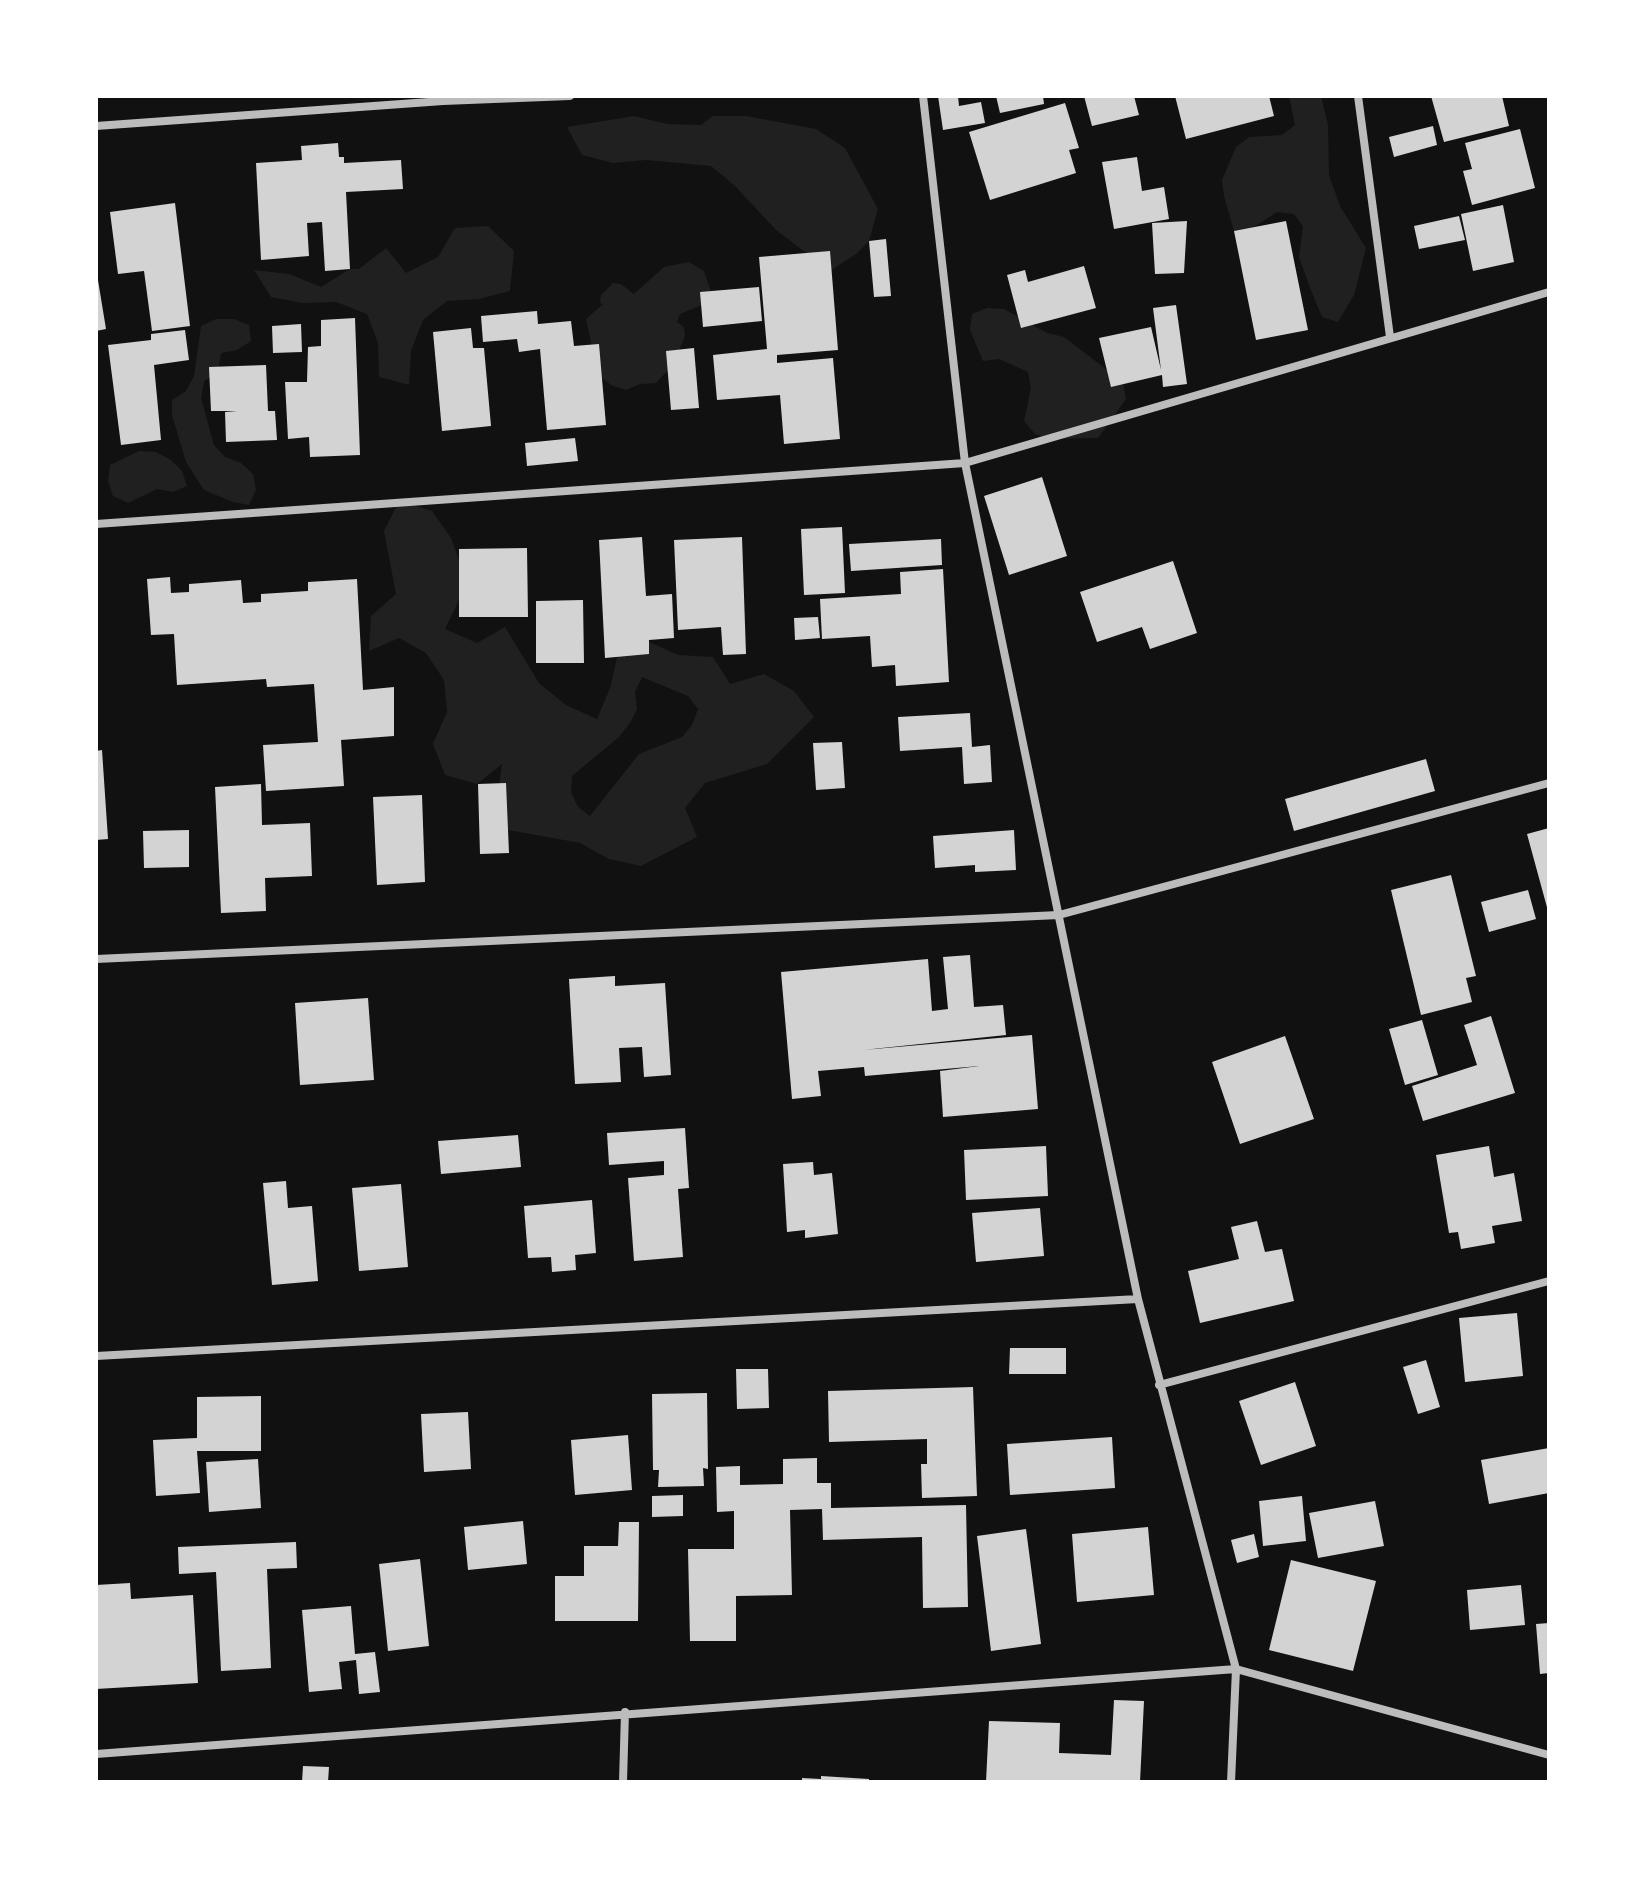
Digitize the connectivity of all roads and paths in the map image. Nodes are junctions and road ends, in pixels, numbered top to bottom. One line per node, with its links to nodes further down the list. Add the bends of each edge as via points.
1 (570, 96): 4 (street)
2 (923, 96): 8 (street)
3 (1358, 96): 7 (street)
4 (442, 98): 5 (street)
5 (96, 126)
6 (1549, 292): 7 (street)
7 (1390, 337): 8 (street)
8 (965, 463): 9 (street); 11 (street)
9 (96, 524)
10 (1549, 783): 11 (street)
11 (1059, 915): 12 (street); 14 (street)
12 (96, 959)
13 (1549, 1281): 16 (street)
14 (1138, 1299): 15 (street); 16 (street)
15 (96, 1356)
16 (1159, 1385): 17 (street)
17 (1236, 1669): 18 (street); 20 (street); 22 (street)
18 (625, 1712): 19 (street); 21 (street)
19 (96, 1754)
20 (1549, 1755)
21 (623, 1782)
22 (1231, 1782)

